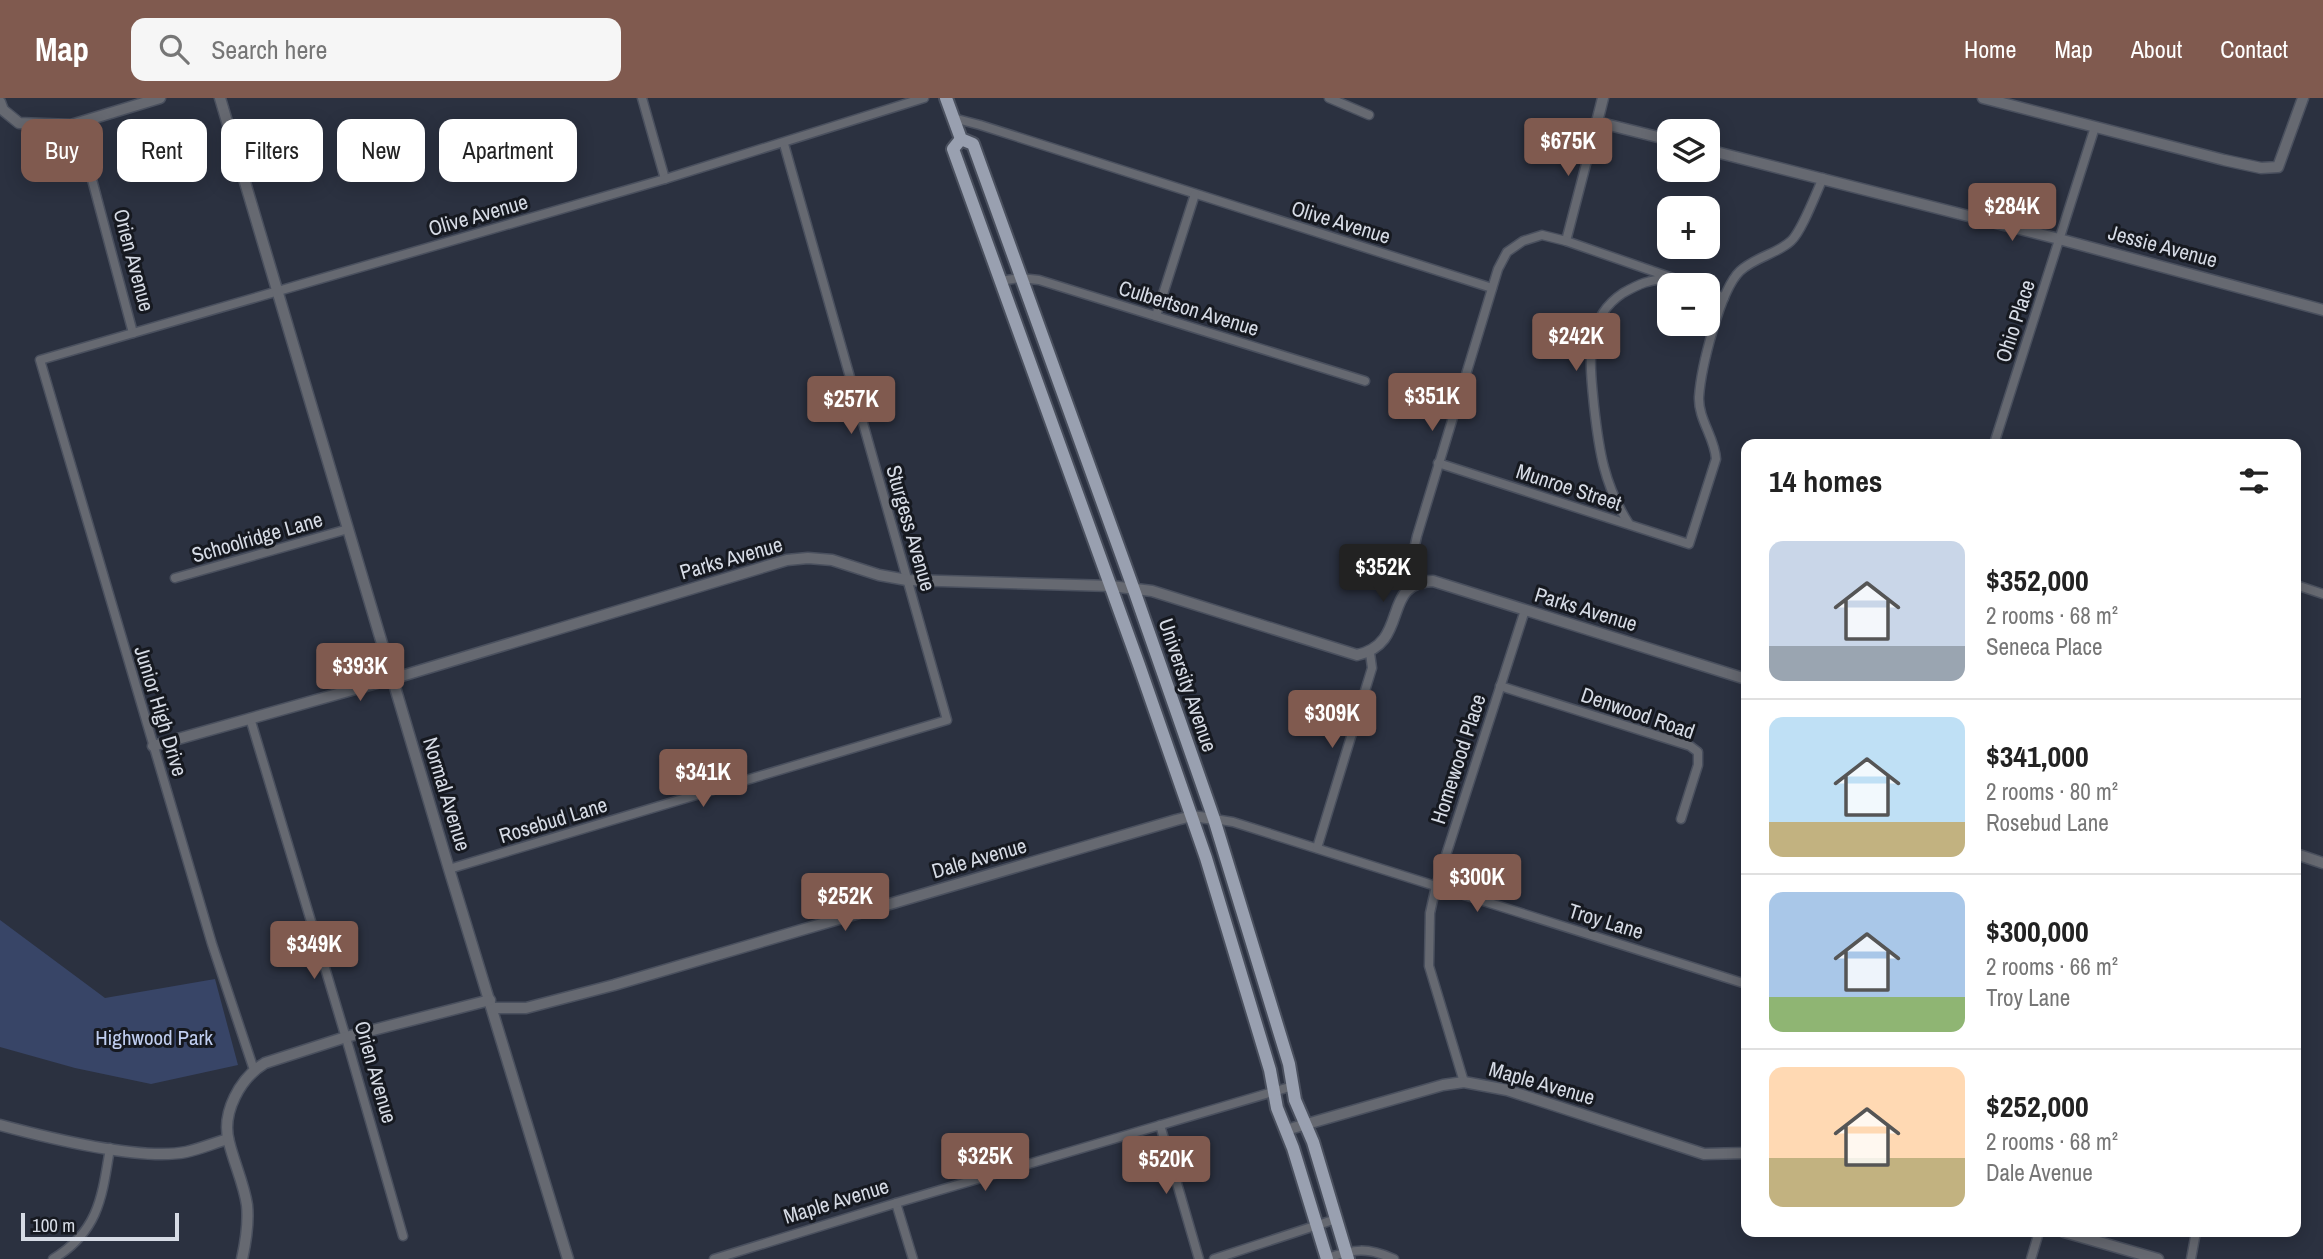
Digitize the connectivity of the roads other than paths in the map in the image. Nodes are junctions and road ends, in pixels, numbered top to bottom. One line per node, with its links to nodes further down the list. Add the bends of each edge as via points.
1 (160, 98): 10 (street, via 71,125 19,123)
2 (220, 98): 30 (street, Normal Avenue)
3 (642, 98): 20 (street)
4 (924, 98): 17 (street, Olive Avenue)
5 (946, 98): 12 (main road, University Avenue)
6 (1329, 98): 11 (street)
7 (1604, 98): 13 (street)
8 (1983, 98): 14 (street)
9 (2303, 98): 14 (street, via 2278,167 2224,160)
10 (0, 102)
11 (1369, 115)
12 (953, 118): 16 (main road, University Avenue); 22 (street, Olive Avenue)
13 (1597, 122): 15 (street); 24 (street)
14 (2095, 127): 23 (street, Ohio Place)
15 (1657, 137)
16 (961, 139): 26 (main road, University Avenue, via 973,144); 28 (main road, University Avenue, via 953,149)
17 (784, 144): 20 (street, Olive Avenue); 43 (street, Sturgess Avenue)
18 (1720, 153): 19 (street, Jessie Avenue)
19 (1823, 178): 23 (street, Jessie Avenue); 32 (street, via 1794,239 1741,270)
20 (665, 179): 30 (street, Olive Avenue)
21 (93, 182): 35 (street, Orien Avenue)
22 (1195, 194): 29 (street, Olive Avenue); 34 (street)
23 (2059, 239): 33 (street, Jessie Avenue); 38 (street, Ohio Place)
24 (1566, 241): 25 (street); 29 (street, via 1542,235 1523,241 1507,252)
25 (1660, 273)
26 (1020, 278): 28 (street, Culbertson Avenue); 34 (street, Culbertson Avenue); 47 (main road, University Avenue)
27 (1657, 280): 40 (street, via 1641,282 1603,312 1594,334 1590,368 1602,468)
28 (1000, 281): 45 (main road, University Avenue)
29 (1492, 288): 39 (street)
30 (278, 291): 35 (street, Olive Avenue); 41 (street, Normal Avenue)
31 (1720, 296): 32 (street)
32 (1724, 298): 40 (street, Munroe Street, via 1701,377 1699,402 1716,459 1689,544)
33 (2323, 310)
34 (1156, 316): 37 (street, Culbertson Avenue)
35 (133, 333): 36 (street, Olive Avenue)
36 (40, 360): 56 (street, Junior High Drive)
37 (1365, 382)
38 (1996, 439)
39 (1438, 463): 40 (street, Munroe Street); 44 (street, via 1411,563)
40 (1629, 524)
41 (348, 529): 42 (street, Schoolridge Lane); 52 (street, Normal Avenue)
42 (175, 578)
43 (907, 580): 45 (street, Parks Avenue); 52 (street, Parks Avenue, via 832,560 787,560); 55 (street, Sturgess Avenue)
44 (1415, 583): 49 (street, Parks Avenue, via 1433,580); 50 (street, via 1403,594 1391,631)
45 (1111, 586): 47 (street, Parks Avenue); 57 (main road, University Avenue)
46 (2301, 586): 48 (street)
47 (1135, 590): 50 (street, Parks Avenue, via 1152,591 1357,655); 58 (main road, University Avenue)
48 (2323, 594)
49 (1525, 611): 51 (street, Parks Avenue); 53 (street, Homewood Place)
50 (1370, 653): 60 (street, via 1372,668)
51 (1741, 677)
52 (393, 678): 54 (street, Parks Avenue); 63 (street, Normal Avenue)
53 (1500, 686): 59 (street, Denwood Road, via 1690,746 1698,752 1698,765); 64 (street, Homewood Place)
54 (250, 718): 56 (street, Parks Avenue); 67 (street, Orien Avenue)
55 (947, 720): 63 (street, Rosebud Lane)
56 (153, 746): 68 (street, Junior High Drive)
57 (1192, 816): 58 (street); 66 (street, Dale Avenue, via 614,985 526,1008); 71 (main road, University Avenue)
58 (1214, 818): 60 (street, Troy Lane); 70 (main road, University Avenue)
59 (1681, 819)
60 (1317, 848): 64 (street, Troy Lane)
61 (2301, 856): 62 (street)
62 (2323, 863)
63 (449, 869): 66 (street, Normal Avenue)
64 (1436, 886): 65 (street, Troy Lane); 69 (street, Homewood Place, via 1430,913 1429,966)
65 (1741, 982)
66 (491, 1004): 67 (street, Dale Avenue); 89 (street, Normal Avenue)
67 (346, 1037): 68 (street, Dale Avenue); 82 (street, Orien Avenue)
68 (254, 1070): 76 (street, via 233,1101)
69 (1464, 1082): 72 (street, Maple Avenue); 78 (street, Maple Avenue, via 1507,1090 1699,1153)
70 (1293, 1086): 71 (street, Maple Avenue); 72 (main road, University Avenue)
71 (1273, 1092): 74 (street, Maple Avenue); 75 (main road, University Avenue)
72 (1306, 1124): 75 (street, Maple Avenue); 80 (main road, University Avenue)
73 (0, 1125): 77 (street)
74 (1160, 1125): 79 (street, Maple Avenue); 92 (street)
75 (1286, 1130): 81 (main road, University Avenue)
76 (228, 1139): 77 (street, via 185,1152); 88 (street, via 247,1202)
77 (110, 1149): 87 (street, via 97,1212 79,1239)
78 (1741, 1153)
79 (896, 1203): 90 (street, Maple Avenue); 91 (street)
80 (1336, 1219): 81 (street); 86 (main road, University Avenue)
81 (1317, 1225): 93 (street); 94 (main road, University Avenue)
82 (403, 1236)
83 (2038, 1237): 96 (street)
84 (2081, 1237): 97 (street)
85 (2195, 1237): 98 (street)
86 (1347, 1255): 94 (street); 95 (street, via 1371,1250)
87 (53, 1259)
88 (242, 1259)
89 (568, 1259)
90 (713, 1259)
91 (913, 1259)
92 (1199, 1259)
93 (1214, 1259)
94 (1327, 1259)
95 (1394, 1259)
96 (2031, 1259)
97 (2158, 1259)
98 (2191, 1259)

